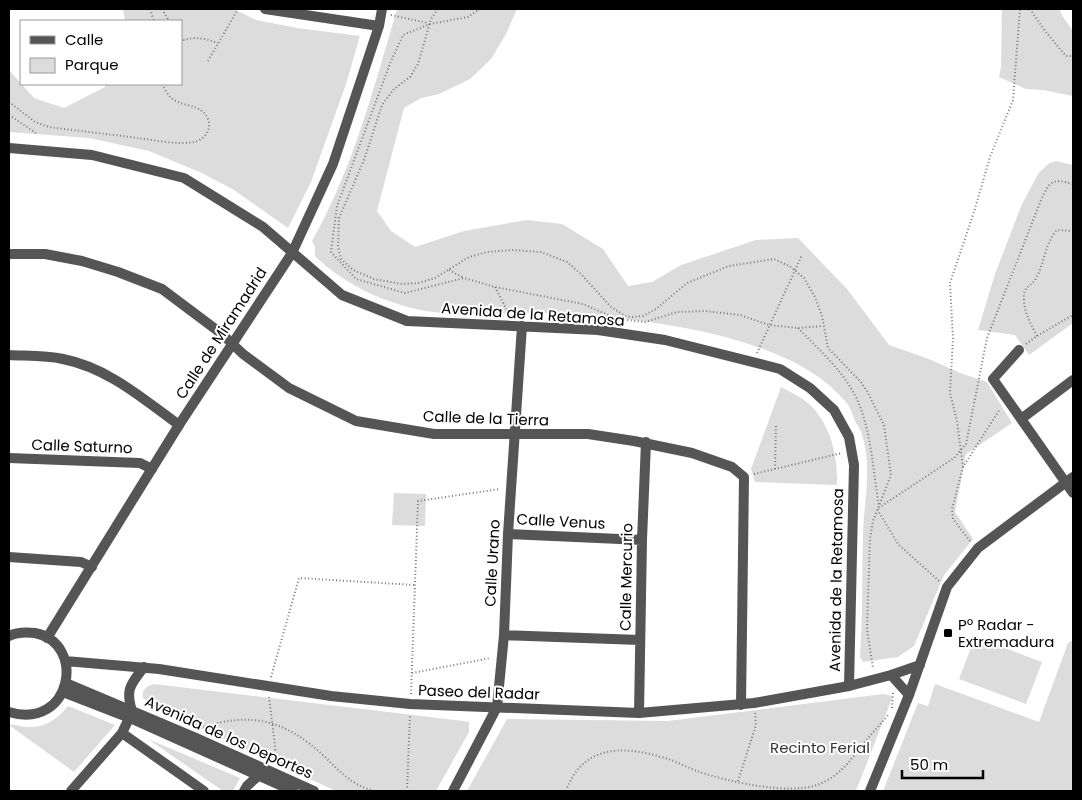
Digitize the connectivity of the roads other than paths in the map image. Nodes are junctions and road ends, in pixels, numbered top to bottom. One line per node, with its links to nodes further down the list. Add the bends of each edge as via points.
1 (265, 9): 2 (street)
2 (277, 10): 4 (street)
3 (381, 11): 4 (street, Calle de Miramadrid)
4 (378, 26): 6 (street, Calle de Miramadrid, via 334,164)
5 (9, 148): 6 (street, Avenida de la Retamosa, via 92,155 184,178 263,227)
6 (292, 253): 8 (street, Avenida de la Retamosa, via 342,295 407,322); 9 (street, Calle de Miramadrid)
7 (9, 254): 9 (street, Calle de la Tierra, via 45,254 82,261 162,289)
8 (519, 326): 15 (street, Calle Urano); 33 (street, Avenida de la Retamosa, via 598,330 665,340 780,369 810,388 834,410 849,437 854,465)
9 (232, 344): 14 (street, Calle de Miramadrid); 15 (street, Calle de la Tierra, via 290,388 356,421 434,434)
10 (1019, 350): 13 (street, via 993,379)
11 (9, 355): 14 (street, via 62,358 95,368)
12 (1073, 380): 13 (street)
13 (1021, 419): 19 (street)
14 (179, 425): 18 (street, Calle de Miramadrid)
15 (516, 434): 16 (street, Calle de la Tierra, via 588,434); 21 (street, Calle Urano)
16 (646, 442): 22 (street, Calle Mercurio); 36 (street, Calle de la Tierra, via 692,453 732,467 744,476)
17 (9, 458): 18 (street, Calle Saturno, via 140,463)
18 (152, 469): 24 (street, Calle de Miramadrid)
19 (1070, 479): 20 (street); 30 (street, via 978,548 947,587)
20 (1073, 493)
21 (508, 534): 22 (street, Calle Venus); 25 (street, Calle Urano)
22 (642, 540): 28 (street, Calle Mercurio)
23 (9, 557): 24 (street, via 80,562)
24 (92, 567): 27 (street, Calle de Miramadrid)
25 (504, 635): 28 (street); 37 (street, Calle Urano)
26 (9, 636): 27 (street, via 25,632)
27 (47, 638): 29 (street, via 58,647)
28 (640, 640): 39 (street, Calle Mercurio)
29 (65, 661): 31 (street, Paseo del Radar); 34 (street)
30 (920, 665): 32 (street, Paseo del Radar); 35 (street)
31 (144, 667): 37 (street, Paseo del Radar, via 331,696 410,704); 40 (street, via 128,694)
32 (891, 675): 33 (street, Paseo del Radar); 35 (street)
33 (848, 686): 36 (street, Paseo del Radar)
34 (64, 688): 38 (street, via 56,702 46,710 34,715); 40 (street, Avenida de los Deportes)
35 (909, 695): 49 (street)
36 (741, 705): 39 (street, Paseo del Radar)
37 (497, 707): 39 (street, Paseo del Radar); 48 (street, Calle Urano)
38 (9, 712)
39 (639, 713)
40 (131, 714): 41 (street); 42 (street, Avenida de los Deportes); 47 (street, Avenida de los Deportes, via 194,736)
41 (122, 733): 43 (street); 44 (street)
42 (259, 775): 45 (street); 46 (street, Avenida de los Deportes)
43 (71, 791)
44 (204, 791)
45 (244, 791)
46 (293, 791)
47 (314, 791)
48 (453, 791)
49 (870, 791)

